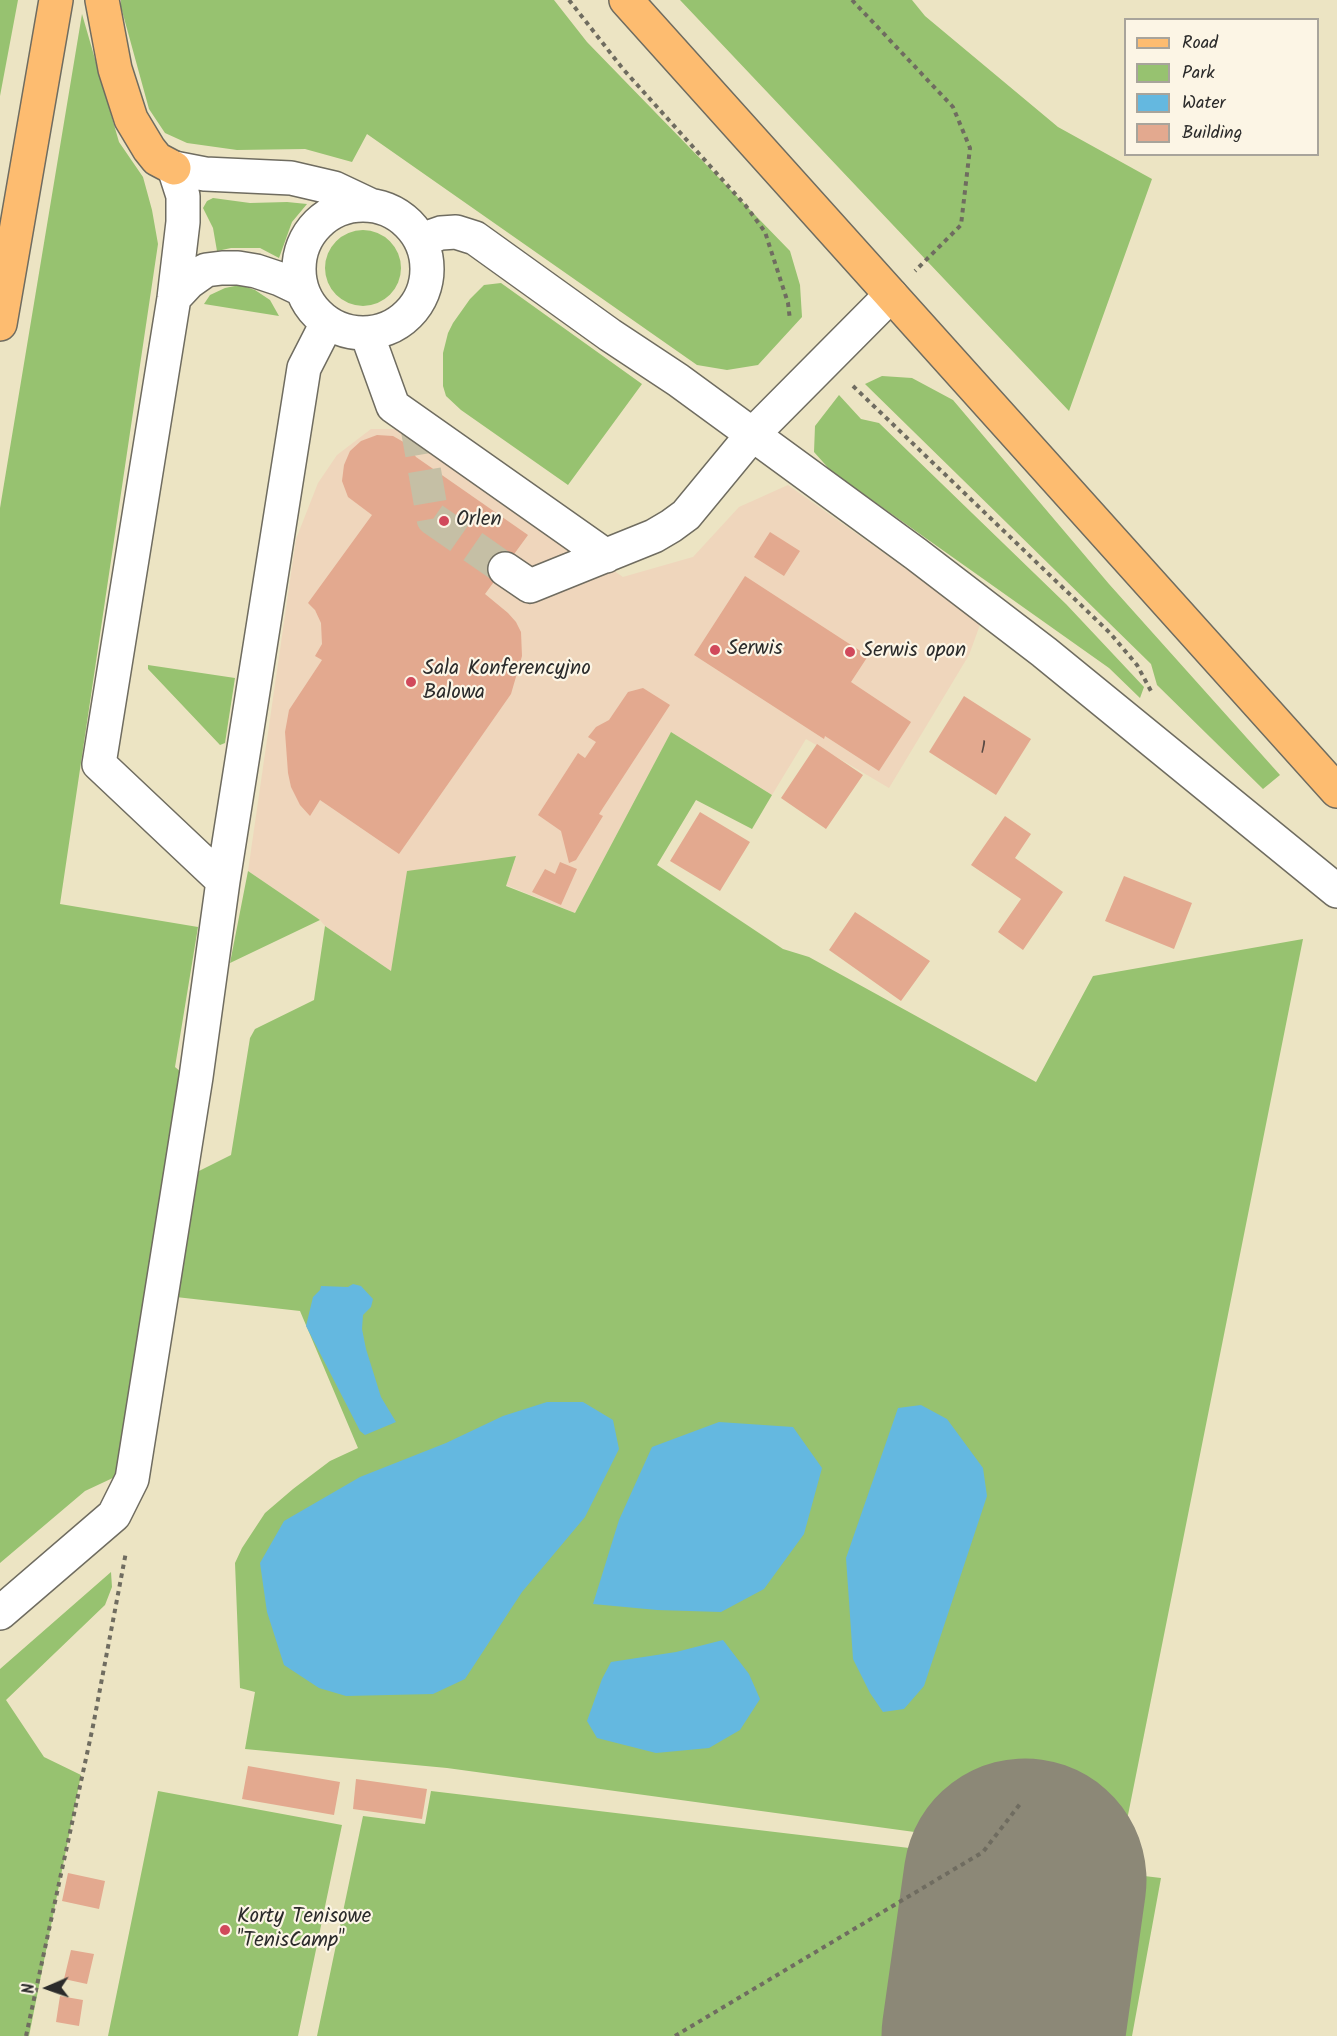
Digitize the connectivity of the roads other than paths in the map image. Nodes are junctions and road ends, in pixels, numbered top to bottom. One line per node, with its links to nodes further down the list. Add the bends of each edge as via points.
1 (56, 0): 11 (main road)
2 (102, 0): 4 (main road, via 115,69 131,119 148,149)
3 (626, 0): 8 (main road)
4 (174, 168): 5 (lane, via 205,174 291,178 334,188); 9 (lane, via 183,196)
5 (370, 205): 6 (lane, via 390,211 408,223); 7 (lane, via 348,206 329,214 312,229 302,247 298,268)
6 (421, 240): 12 (lane, via 427,260 426,282 419,301 406,318 388,329); 13 (lane, via 456,232 475,238)
7 (301, 289): 9 (lane, via 256,271 222,268 206,270); 10 (lane, via 311,308)
8 (891, 295): 13 (lane); 16 (main road)
9 (174, 298): 17 (lane, via 99,764)
10 (327, 323): 12 (lane, via 346,332); 17 (lane, via 303,368)
11 (0, 324)
12 (367, 334): 14 (lane, via 393,405)
13 (752, 435): 14 (lane, via 686,514 654,536); 18 (lane, via 1044,652)
14 (606, 556): 15 (lane, via 530,586)
15 (506, 569)
16 (1337, 791)
17 (223, 881): 19 (lane, via 132,1479 114,1515)
18 (1337, 891)
19 (0, 1613)

